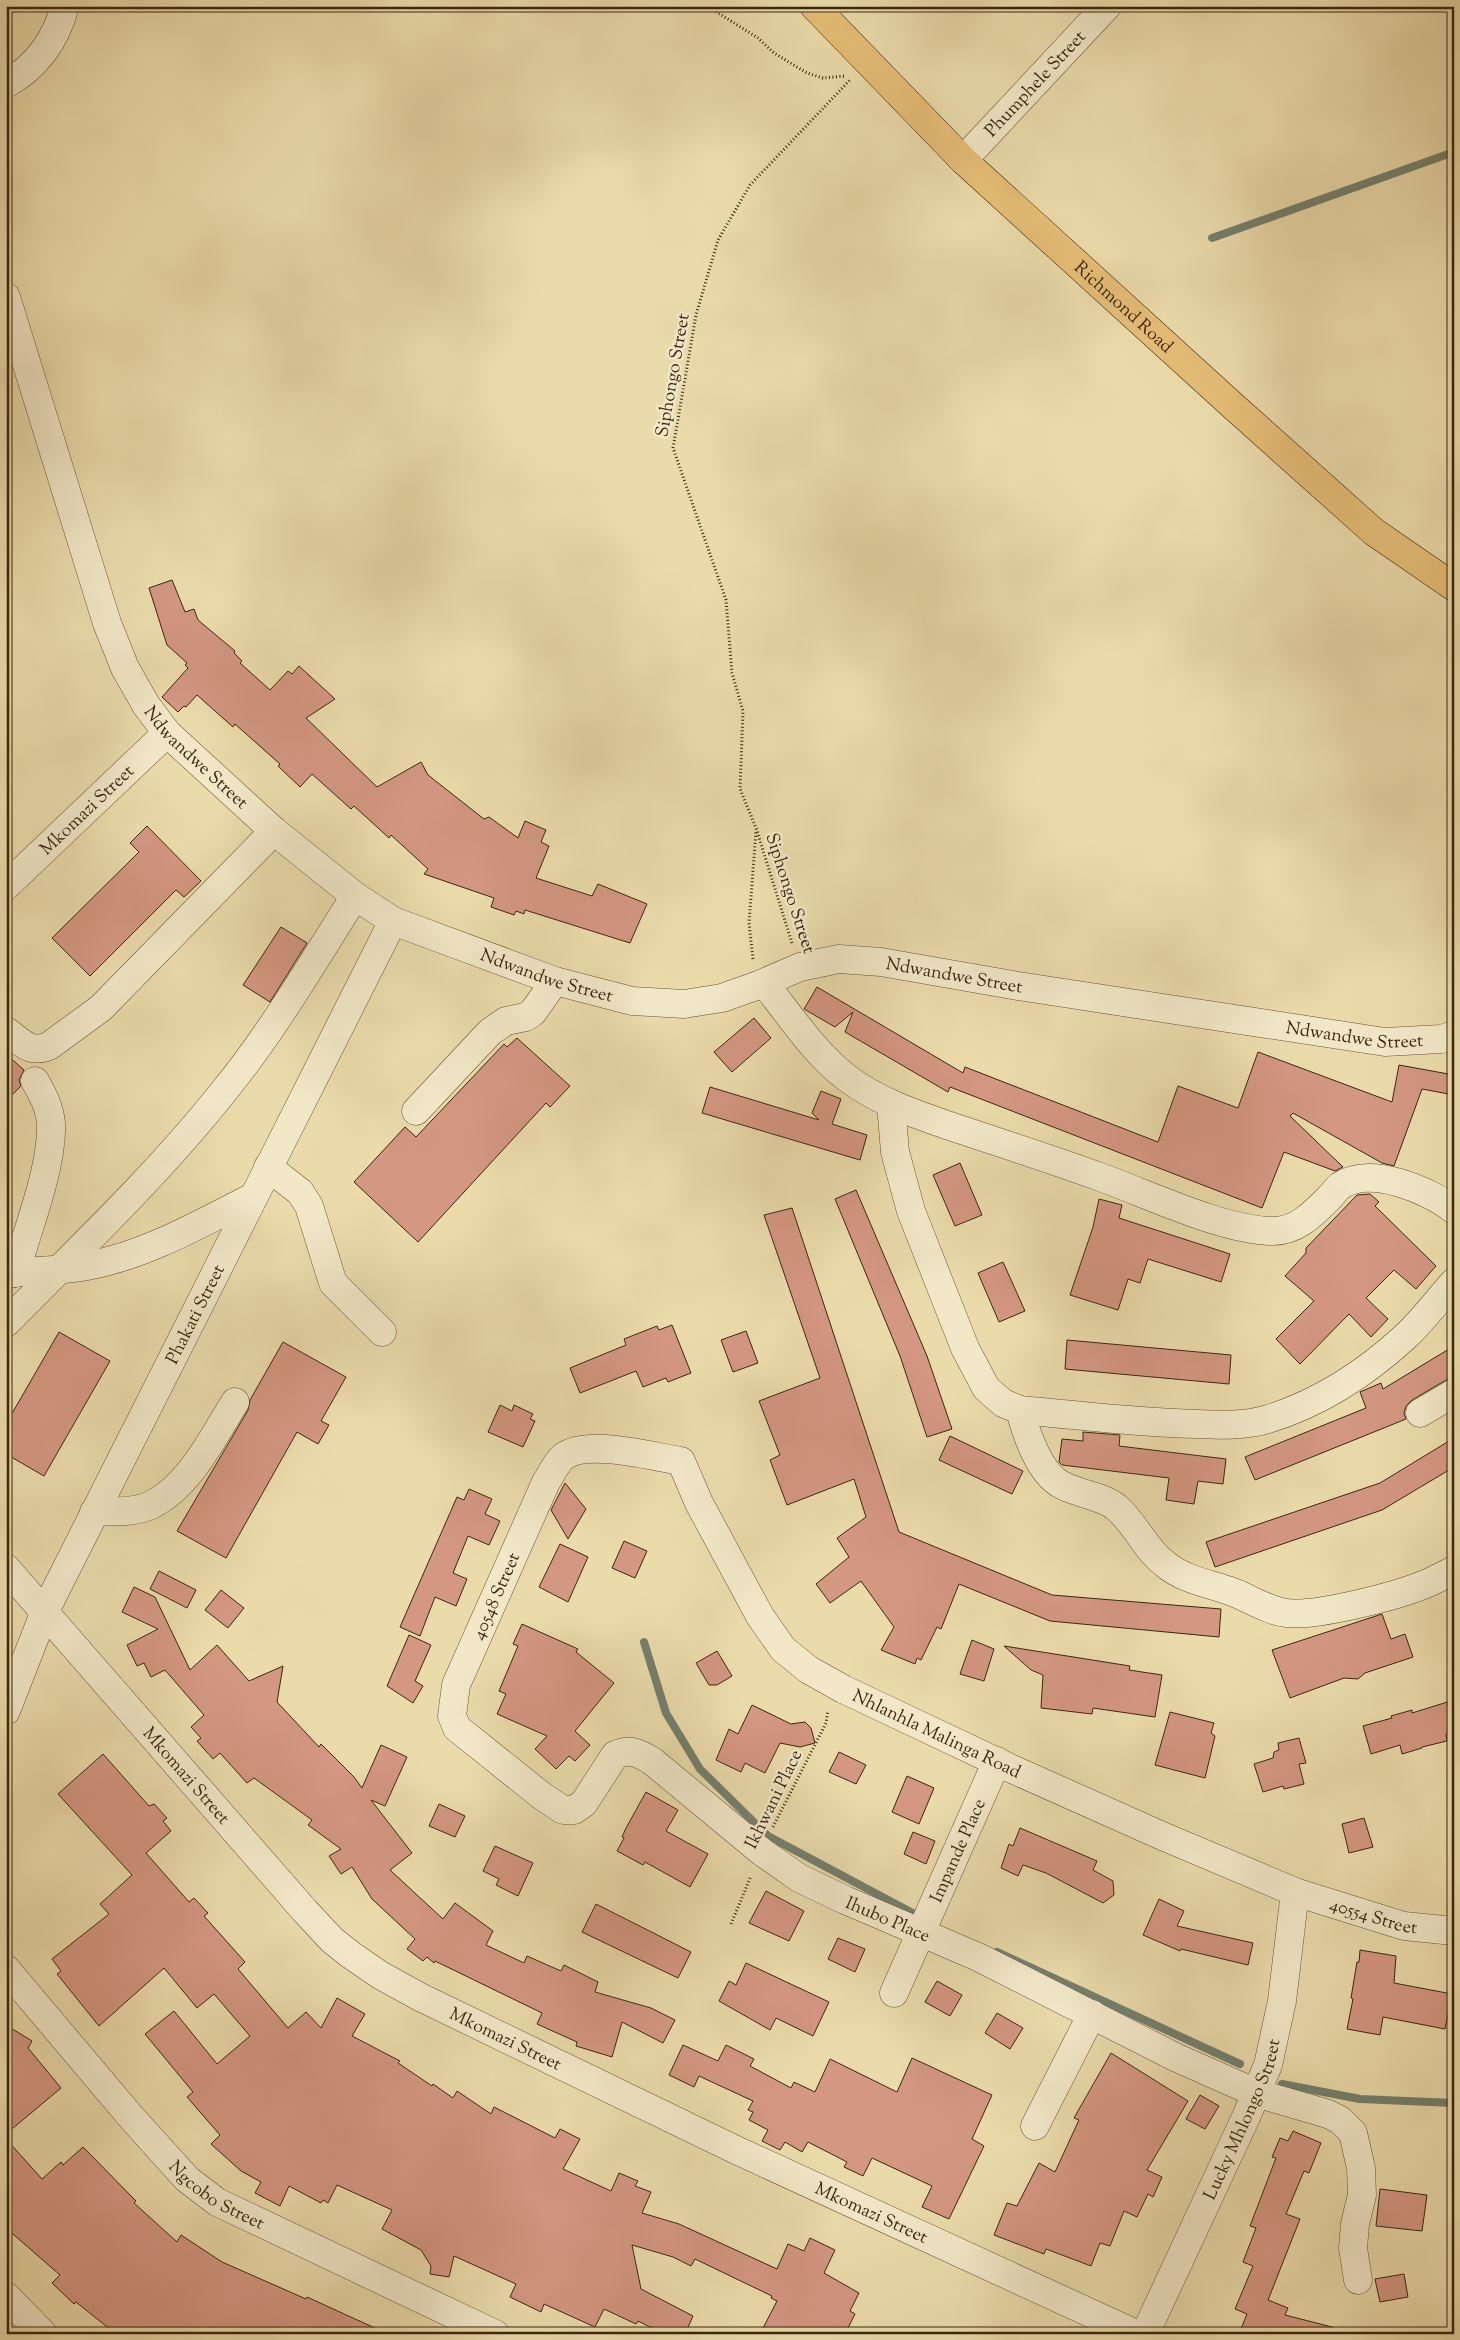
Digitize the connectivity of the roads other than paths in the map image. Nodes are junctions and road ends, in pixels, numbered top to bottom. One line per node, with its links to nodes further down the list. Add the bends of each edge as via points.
1 (65, 6): 4 (street, via 54,35 40,58 22,75)
2 (814, 6): 5 (highway, Richmond Road)
3 (1107, 6): 5 (street, Phumphele Street)
4 (6, 84)
5 (963, 160): 7 (highway, Richmond Road, via 1374,532)
6 (6, 297): 8 (street, Ndwandwe Street, via 107,623 125,668)
7 (1454, 587)
8 (167, 733): 9 (street, Ndwandwe Street); 10 (street, Mkomazi Street)
9 (274, 831): 11 (street, Ndwandwe Street); 15 (street, via 100,1008 39,1050 31,1049)
10 (6, 886)
11 (355, 896): 12 (street, Ndwandwe Street); 23 (street, via 283,1009 225,1090 178,1147)
12 (392, 921): 13 (street, Ndwandwe Street); 20 (street, Phakati Street)
13 (555, 981): 14 (street, Ndwandwe Street, via 632,1001 684,1004 722,998); 19 (street, via 533,1012 526,1017 506,1021 490,1032)
14 (760, 985): 16 (street, Ndwandwe Street, via 800,967 839,959 881,962 1385,1042 1441,1039); 18 (street, via 828,1062 848,1079)
15 (6, 1031)
16 (1454, 1035)
17 (35, 1081): 24 (street, via 49,1111 50,1138 38,1198)
18 (891, 1104): 22 (street, via 1217,1220 1255,1229 1290,1229 1306,1220 1340,1186 1369,1179 1393,1180 1412,1186); 30 (street, via 895,1152 911,1211 965,1348 986,1388 1003,1403)
19 (416, 1111)
20 (268, 1167): 21 (street, Phakati Street); 27 (street, via 300,1192 310,1206 333,1282)
21 (253, 1197): 23 (street, via 132,1254); 33 (street, Phakati Street)
22 (1454, 1210)
23 (58, 1270): 24 (street); 26 (street)
24 (11, 1274)
25 (1454, 1282): 30 (street, via 1408,1334 1372,1366 1346,1383 1268,1420 1231,1425 1187,1424)
26 (6, 1323)
27 (382, 1332)
28 (1454, 1394): 31 (street)
29 (235, 1402): 33 (street, via 190,1471 170,1492 151,1505 132,1510)
30 (1020, 1410): 35 (street, via 1027,1437 1041,1465 1061,1486 1114,1506 1127,1517 1147,1547 1184,1576 1268,1607 1287,1613 1316,1612 1423,1586)
31 (1420, 1413)
32 (681, 1461): 38 (street, Nhlanhla Malinga Road, via 699,1503 760,1616 783,1649 833,1684); 39 (street, 40548 Street, via 600,1448 577,1450 561,1459 546,1482 456,1685 452,1716 457,1728)
33 (94, 1512): 36 (street, Phakati Street)
34 (6, 1568): 36 (street, Mkomazi Street)
35 (1454, 1570)
36 (44, 1611): 37 (street, Phakati Street); 52 (street, Mkomazi Street, via 305,1911 332,1940 380,1975 736,2150)
37 (6, 1711)
38 (997, 1761): 40 (street, Nhlanhla Malinga Road); 42 (street, Impande Place)
39 (563, 1810): 42 (street, Ihubo Place, via 574,1810 584,1803 615,1755 630,1751 640,1753 799,1878)
40 (1295, 1892): 41 (street, 40554 Street, via 1404,1926); 46 (street, Lucky Mhlongo Street, via 1282,2001 1268,2065)
41 (1454, 1931)
42 (922, 1932): 44 (street, Impande Place); 45 (street, Ihubo Place)
43 (6, 1969): 51 (street, Ngcobo Street, via 180,2172 217,2202)
44 (894, 1994)
45 (1092, 2014): 46 (street, Ihubo Place, via 1175,2057); 47 (street)
46 (1256, 2093): 48 (street, Ihubo Place, via 1328,2114 1349,2126 1353,2133 1362,2179 1353,2248); 53 (street, Lucky Mhlongo Street)
47 (1035, 2126)
48 (1358, 2280)
49 (6, 2296): 50 (street)
50 (44, 2334)
51 (496, 2334)
52 (1136, 2334)
53 (1146, 2334)

